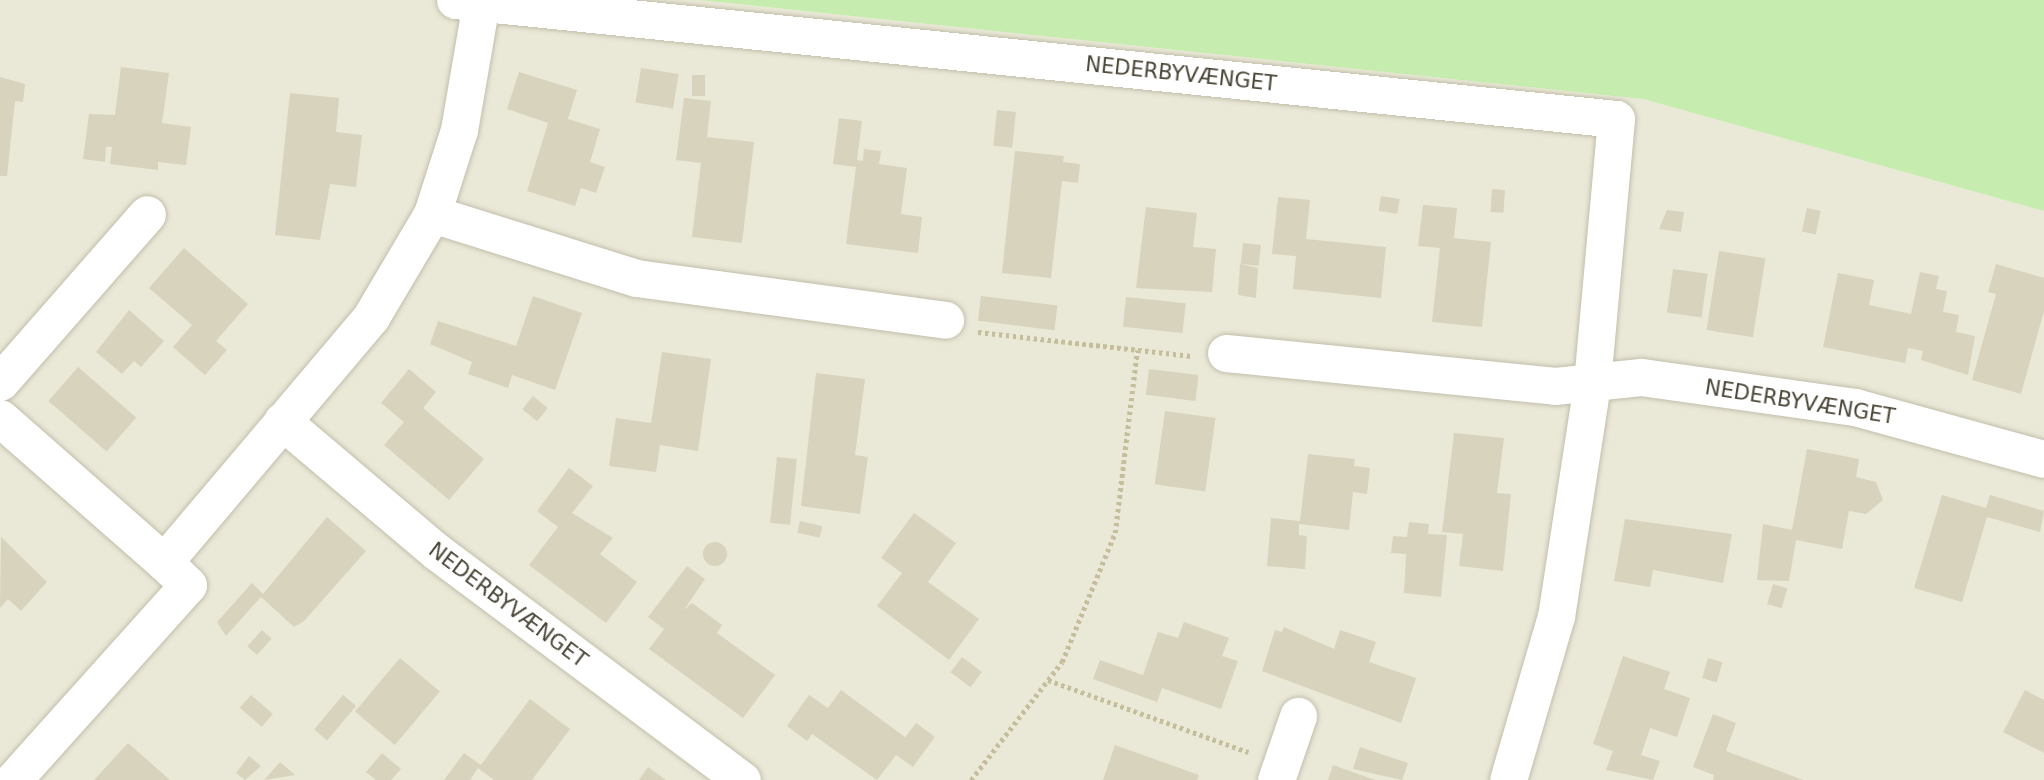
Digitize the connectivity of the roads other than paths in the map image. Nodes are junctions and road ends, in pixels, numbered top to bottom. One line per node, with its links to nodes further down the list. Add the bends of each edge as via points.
1 (468, 1): 3 (street, NEDERBYVÆNGET, via 459,130); 7 (street, NEDERBYVÆNGET, via 1616,119)
2 (147, 214): 6 (street)
3 (432, 214): 4 (street, via 636,278); 9 (street, NEDERBYVÆNGET, via 371,317)
4 (945, 320)
5 (1226, 353): 7 (street, NEDERBYVÆNGET, via 1555,386)
6 (0, 382)
7 (1592, 384): 10 (street, NEDERBYVÆNGET, via 1641,377 1855,407); 16 (street, NEDERBYVÆNGET, via 1556,616)
8 (0, 418): 11 (street)
9 (282, 421): 11 (street, NEDERBYVÆNGET); 15 (street, NEDERBYVÆNGET, via 437,552)
10 (2044, 459)
11 (164, 562): 14 (street, via 188,585)
12 (1298, 716): 13 (street)
13 (1279, 772)
14 (18, 778)
15 (742, 780)
16 (1508, 780)

